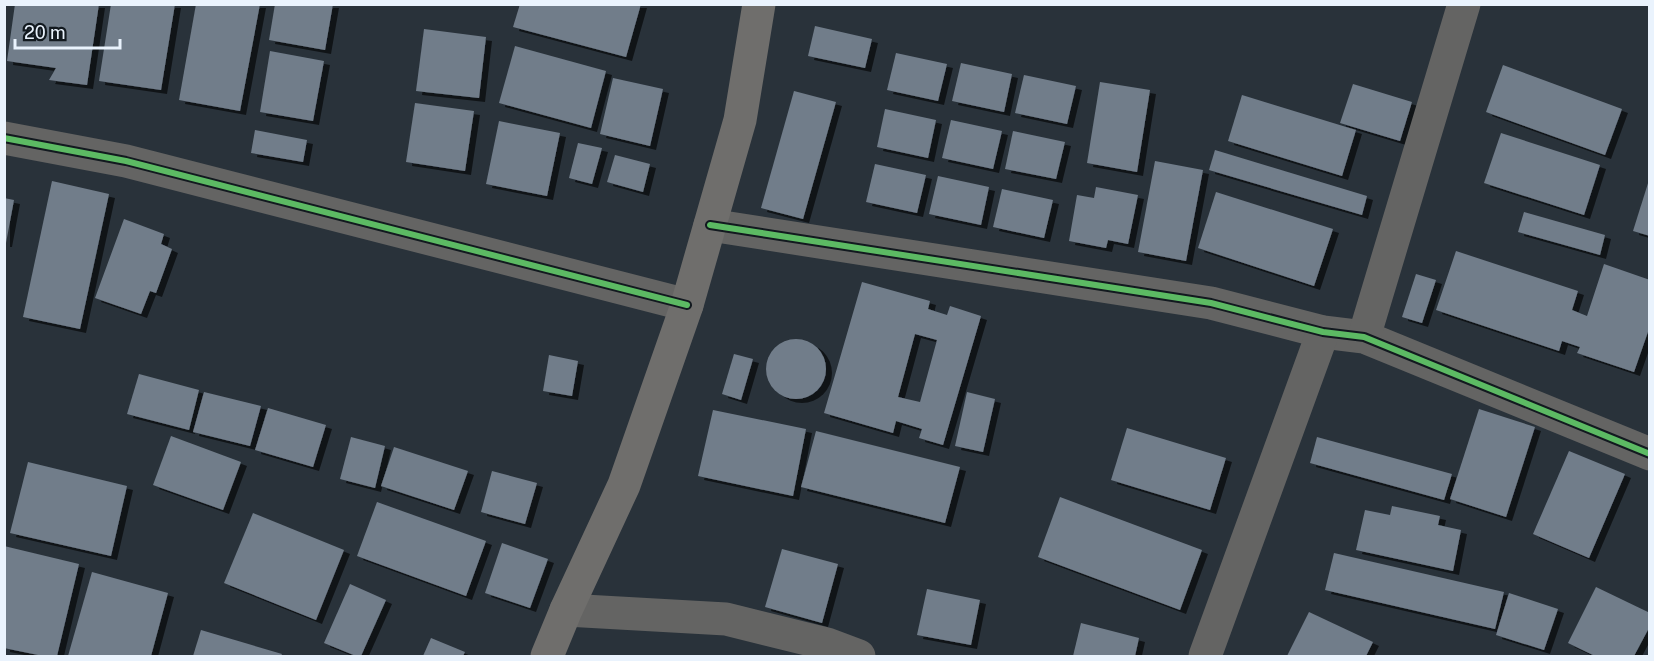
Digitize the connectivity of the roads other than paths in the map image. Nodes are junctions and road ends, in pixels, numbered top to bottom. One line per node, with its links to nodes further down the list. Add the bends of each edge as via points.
1 (759, 4): 4 (main road, via 740,120)
2 (1464, 4): 7 (street)
3 (4, 138): 5 (street, via 126,161)
4 (710, 225): 5 (main road); 6 (street, via 1211,303)
5 (687, 305): 9 (main road, via 624,485)
6 (1323, 332): 7 (street); 12 (street)
7 (1364, 337): 8 (street)
8 (1650, 454)
9 (566, 610): 10 (main road); 11 (street, via 726,619 827,644)
10 (547, 657)
11 (859, 657)
12 (1205, 657)

